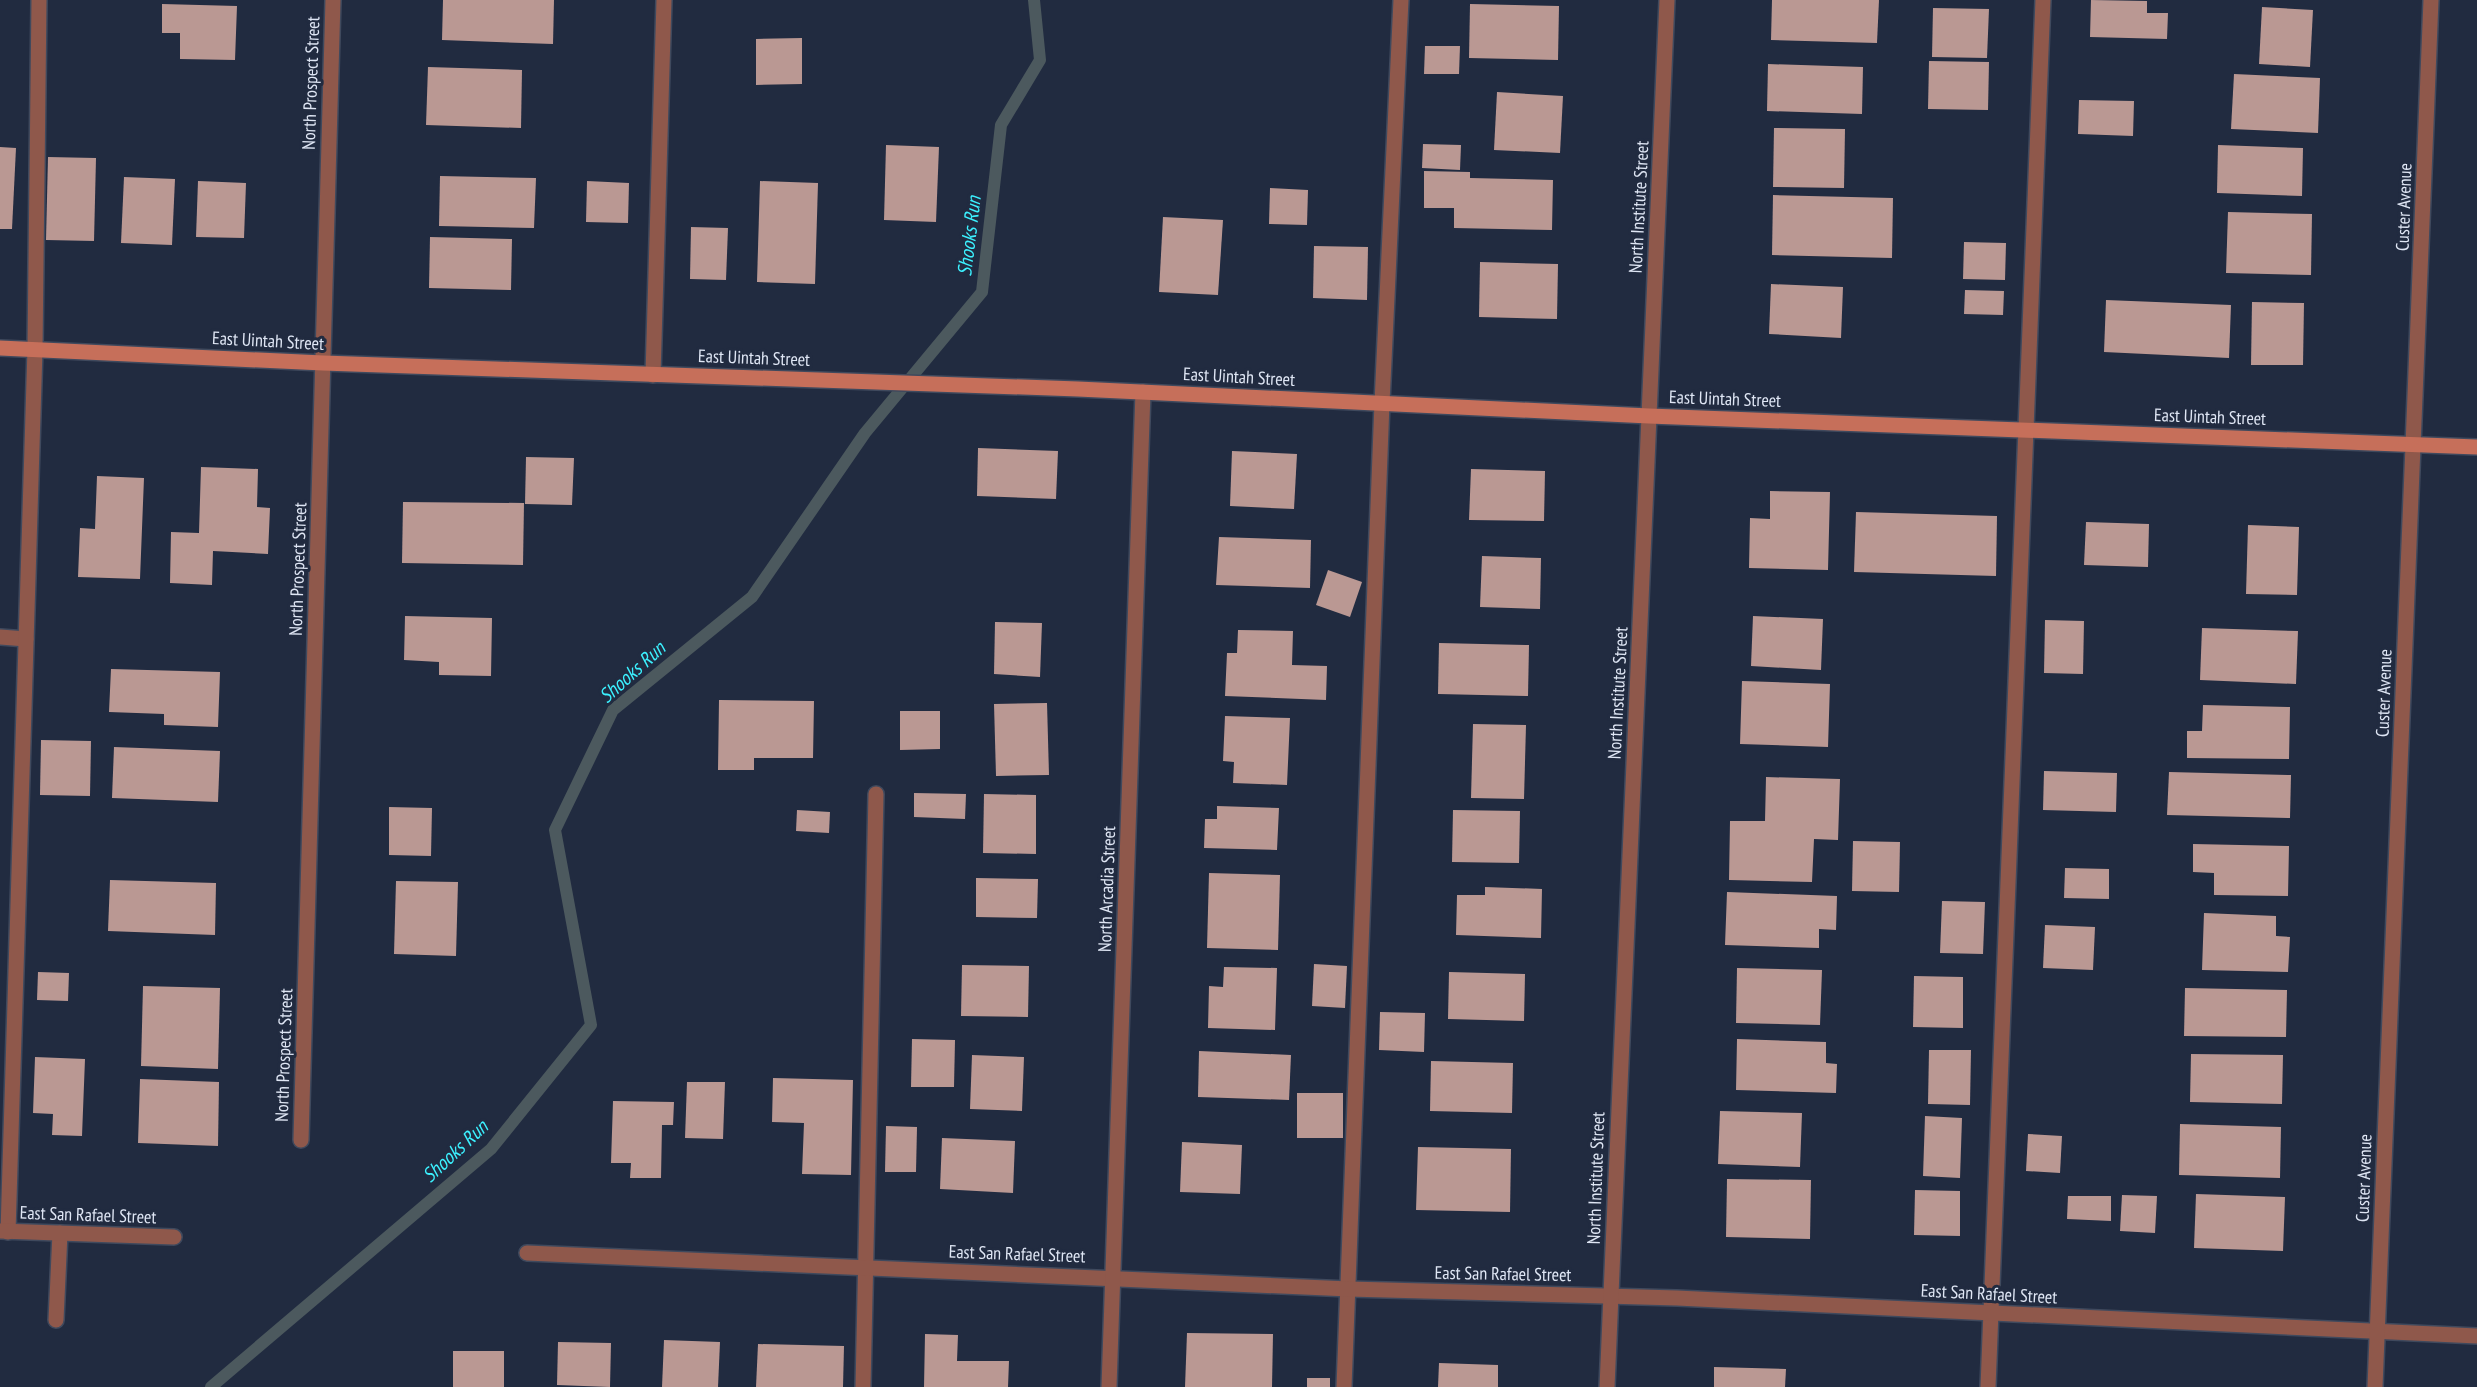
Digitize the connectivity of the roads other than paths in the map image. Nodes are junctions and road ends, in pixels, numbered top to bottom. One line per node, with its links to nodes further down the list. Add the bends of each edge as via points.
1 (39, 0): 9 (street)
2 (333, 0): 10 (street, North Prospect Street)
3 (664, 0): 11 (street)
4 (1401, 0): 13 (street)
5 (1667, 0): 14 (street, North Institute Street)
6 (2043, 0): 15 (street)
7 (2431, 0): 16 (street, Custer Avenue)
8 (0, 348): 9 (main road, East Uintah Street)
9 (34, 349): 10 (main road, East Uintah Street); 19 (street)
10 (323, 363): 11 (main road, East Uintah Street); 21 (street, North Prospect Street)
11 (653, 375): 12 (main road, East Uintah Street)
12 (1143, 392): 13 (main road, East Uintah Street); 27 (street, North Arcadia Street)
13 (1382, 403): 14 (main road, East Uintah Street); 28 (street)
14 (1649, 416): 15 (main road, East Uintah Street); 29 (street, North Institute Street)
15 (2026, 429): 16 (main road, East Uintah Street); 30 (street)
16 (2414, 444): 17 (main road, East Uintah Street); 32 (street, Custer Avenue)
17 (2477, 447)
18 (0, 637): 19 (street)
19 (26, 639): 22 (street)
20 (876, 794): 26 (street)
21 (301, 1140)
22 (4, 1231): 23 (street, East San Rafael Street)
23 (60, 1233): 24 (street, East San Rafael Street); 31 (street)
24 (174, 1237)
25 (527, 1253): 26 (street, East San Rafael Street)
26 (865, 1268): 27 (street, East San Rafael Street); 34 (street)
27 (1113, 1278): 28 (street, East San Rafael Street); 35 (street, North Arcadia Street)
28 (1349, 1289): 29 (street, East San Rafael Street); 36 (street)
29 (1611, 1296): 30 (street, East San Rafael Street); 37 (street, North Institute Street)
30 (1990, 1314): 32 (street, East San Rafael Street); 38 (street)
31 (56, 1320)
32 (2377, 1332): 33 (street, East San Rafael Street); 39 (street, Custer Avenue)
33 (2477, 1336)
34 (863, 1387)
35 (1108, 1387)
36 (1344, 1387)
37 (1607, 1387)
38 (1988, 1387)
39 (2375, 1387)

